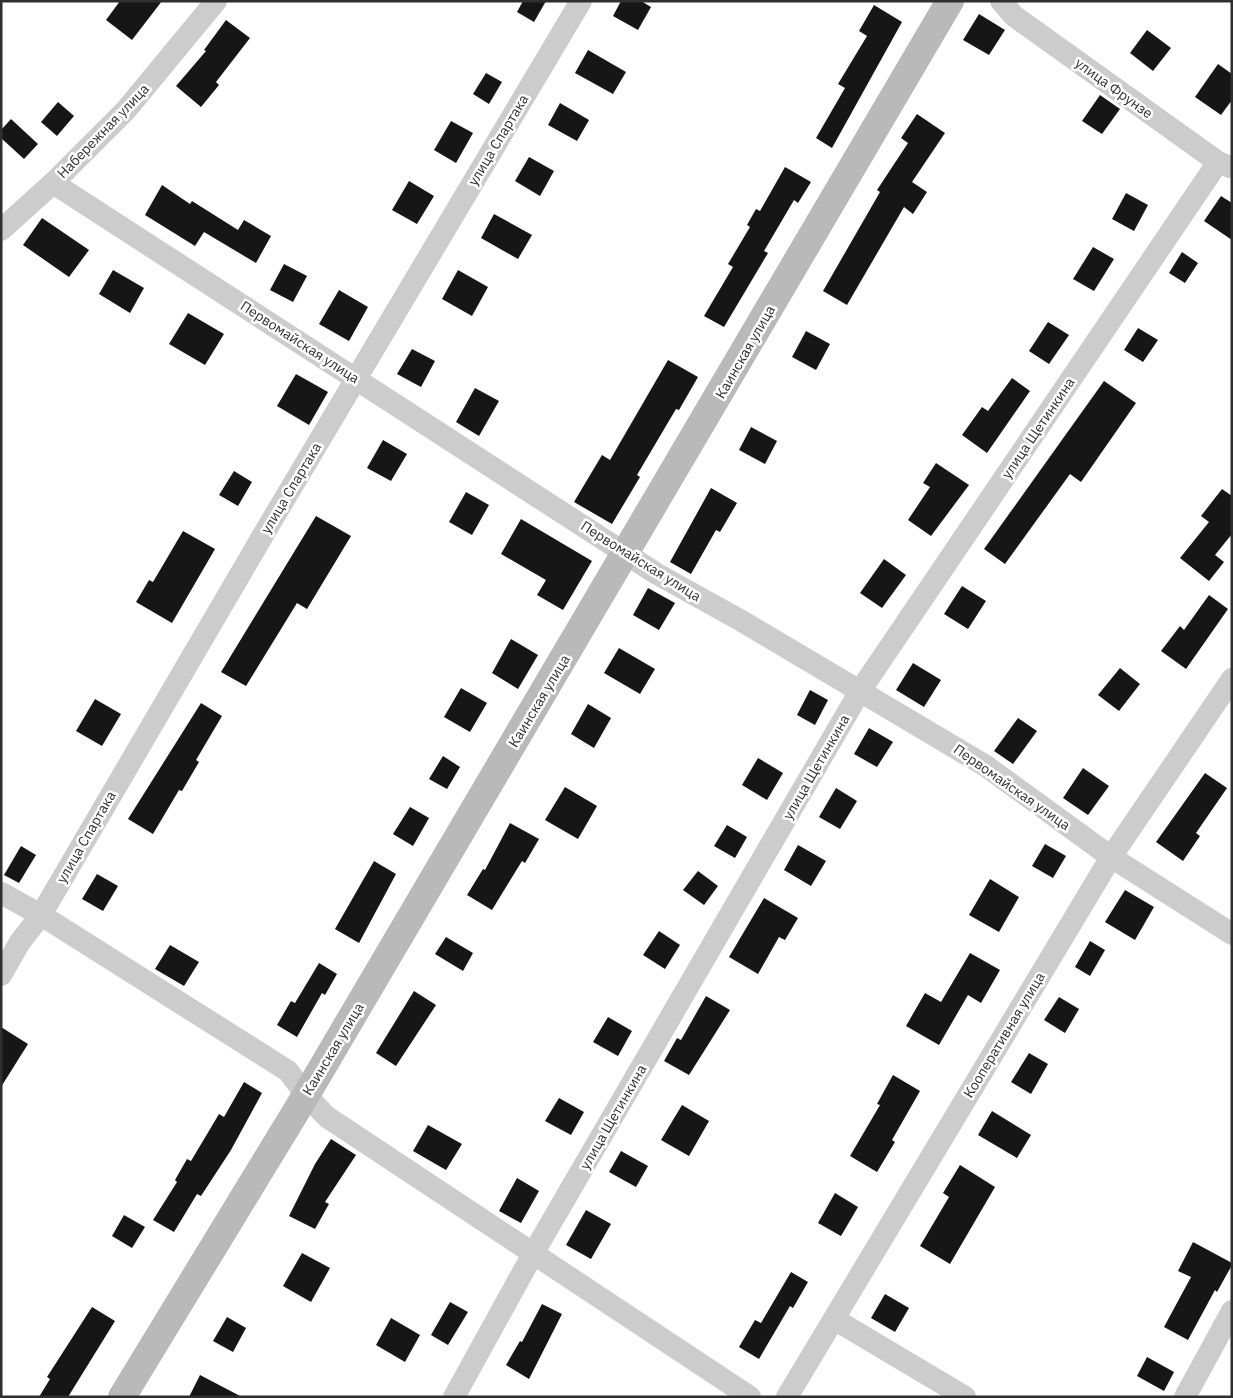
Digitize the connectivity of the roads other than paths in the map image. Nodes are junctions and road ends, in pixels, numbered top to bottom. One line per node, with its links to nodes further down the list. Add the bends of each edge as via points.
1 (216, 1): 6 (street, Набережная улица, via 126,110)
2 (581, 1): 8 (street, улица Спартака)
3 (950, 1): 9 (main road, Каинская улица)
4 (1001, 1): 5 (street, улица Фрунзе, via 1014,16)
5 (1225, 165): 11 (street, улица Щетинкина)
6 (52, 183): 7 (street, Набережная улица); 8 (street, Первомайская улица)
7 (1, 230)
8 (356, 379): 9 (street, Первомайская улица); 14 (street, улица Спартака)
9 (626, 554): 11 (street, Первомайская улица); 17 (main road, Каинская улица)
10 (1232, 679): 12 (street, Кооперативная улица)
11 (860, 691): 12 (street, Первомайская улица, via 986,766); 18 (street, улица Щетинкина)
12 (1111, 857): 15 (street, Первомайская улица); 20 (street, Кооперативная улица)
13 (1, 893): 14 (street)
14 (40, 915): 16 (street, улица Спартака); 17 (street, via 288,1071)
15 (1232, 934)
16 (1, 975)
17 (306, 1095): 18 (street, via 327,1116); 21 (main road, Каинская улица)
18 (534, 1252): 22 (street, улица Щетинкина); 23 (street)
19 (1232, 1311): 26 (street)
20 (834, 1319): 24 (street, Кооперативная улица); 25 (street)
21 (122, 1397)
22 (454, 1397)
23 (750, 1397)
24 (787, 1397)
25 (966, 1397)
26 (1185, 1397)

